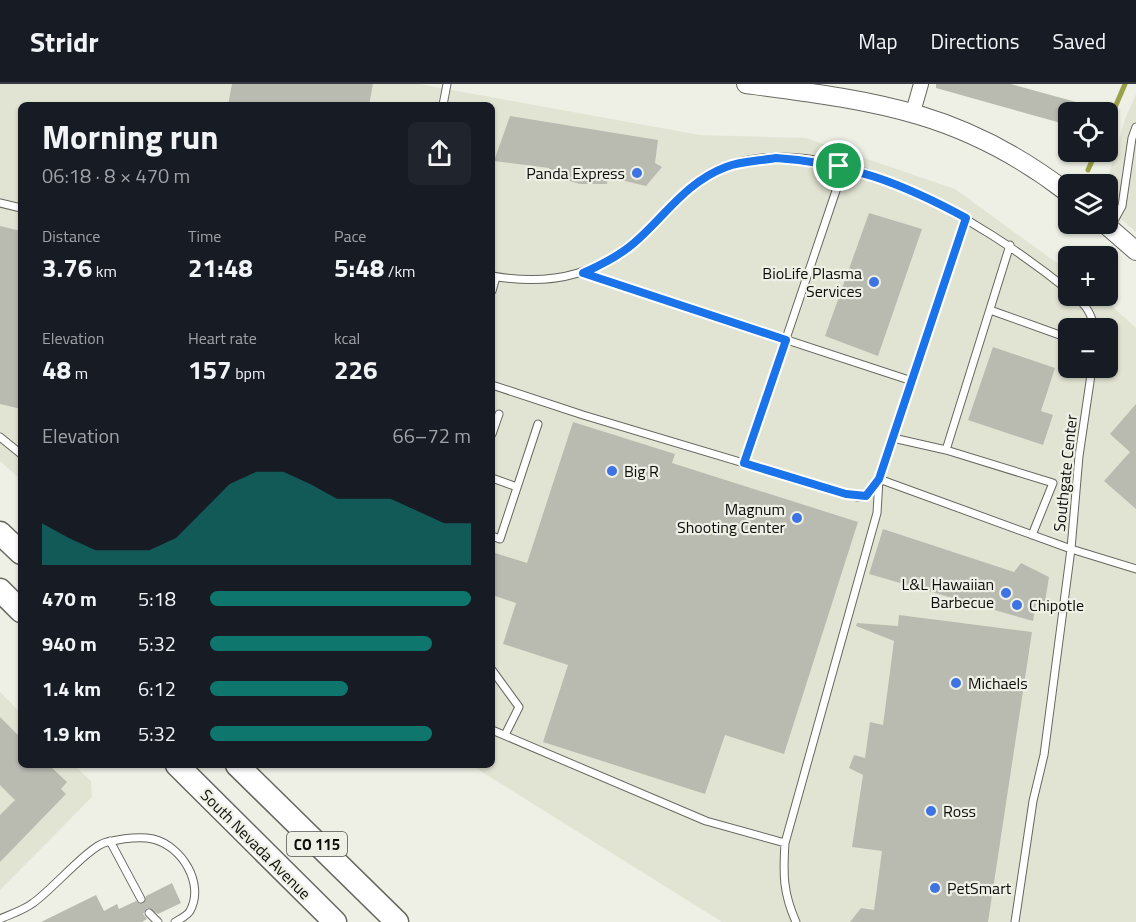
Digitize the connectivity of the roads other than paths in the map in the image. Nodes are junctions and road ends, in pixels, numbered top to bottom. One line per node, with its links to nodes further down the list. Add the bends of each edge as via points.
1 (447, 84): 4 (lane)
2 (746, 84): 5 (street, via 843,97)
3 (921, 84): 5 (street)
4 (444, 102)
5 (913, 112): 8 (street, via 982,137)
6 (1136, 127): 11 (lane)
7 (844, 167): 12 (lane, via 888,181); 16 (lane, via 776,158 728,166 691,187 618,255); 21 (lane)
8 (1058, 186)
9 (0, 203): 10 (lane)
10 (18, 207)
11 (1118, 211)
12 (966, 218): 14 (lane); 23 (lane)
13 (1116, 234): 15 (street)
14 (1010, 245): 18 (lane); 19 (lane)
15 (1136, 251)
16 (583, 273): 17 (lane, via 540,281); 21 (lane)
17 (495, 277)
18 (1058, 282)
19 (990, 310): 20 (lane); 30 (lane)
20 (1058, 334)
21 (786, 340): 23 (lane); 32 (lane)
22 (1091, 378): 39 (lane, Southgate Center)
23 (912, 381): 29 (lane)
24 (495, 386): 32 (lane)
25 (499, 414): 27 (lane)
26 (538, 424): 35 (lane)
27 (495, 425)
28 (0, 437): 31 (lane)
29 (893, 438): 30 (lane); 34 (lane)
30 (946, 450): 37 (lane, via 1053,483)
31 (18, 452)
32 (744, 463): 34 (lane, via 857,497 866,496)
33 (495, 479): 35 (lane)
34 (879, 479): 37 (lane); 50 (lane, via 877,513)
35 (517, 487): 38 (lane, via 500,539)
36 (0, 532): 40 (highway)
37 (1032, 535): 39 (lane)
38 (495, 537)
39 (1071, 549): 41 (lane, Southgate Center); 59 (lane, via 1044,755)
40 (18, 550)
41 (1136, 569)
42 (0, 590): 43 (highway)
43 (18, 608)
44 (495, 674): 46 (lane, via 519,707)
45 (495, 731): 46 (lane)
46 (505, 735): 50 (lane, via 706,821)
47 (180, 768): 56 (highway, South Nevada Avenue / CO 115)
48 (240, 768): 57 (highway, CO 115)
49 (110, 841): 51 (lane); 53 (lane, via 97,845 32,905); 55 (lane, via 153,839 178,852 193,877 196,895 189,913)
50 (785, 843): 58 (lane, via 786,900)
51 (141, 899)
52 (149, 913): 54 (lane)
53 (0, 919)
54 (158, 922)
55 (175, 922)
56 (335, 922)
57 (397, 922)
58 (796, 922)
59 (1015, 922)

